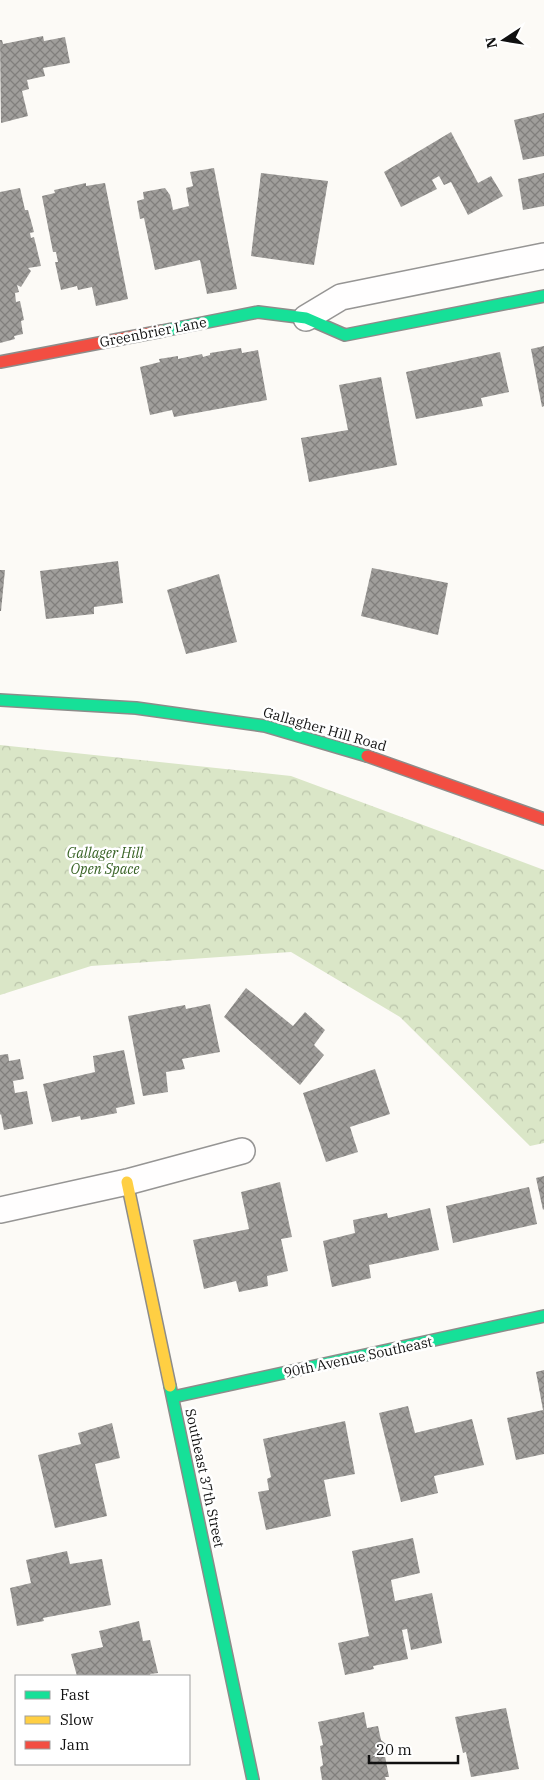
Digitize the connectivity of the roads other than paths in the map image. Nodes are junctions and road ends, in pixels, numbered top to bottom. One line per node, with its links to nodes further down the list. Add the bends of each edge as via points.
1 (544, 256): 3 (street, via 341,297)
2 (544, 296): 3 (street, Greenbrier Lane, via 346,335)
3 (306, 318): 4 (street, Greenbrier Lane, via 258,312)
4 (0, 362)
5 (0, 700): 6 (street, Gallagher Hill Road, via 136,708 265,726 348,749)
6 (544, 820)
7 (242, 1151): 8 (street)
8 (128, 1182): 9 (street); 11 (street, Southeast 37th Street)
9 (0, 1210)
10 (544, 1316): 11 (street, 90th Avenue Southeast)
11 (173, 1397): 12 (street, Southeast 37th Street)
12 (253, 1780)

